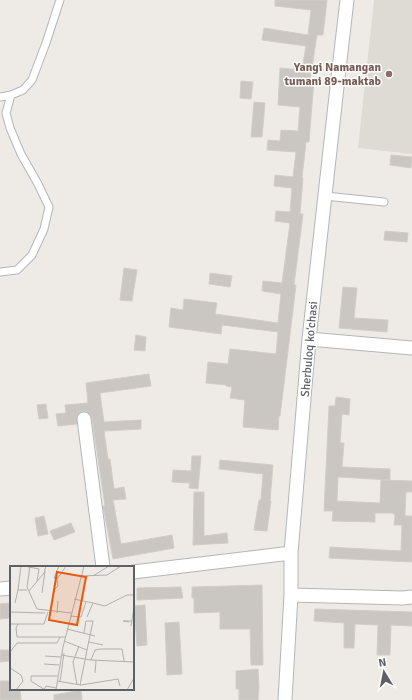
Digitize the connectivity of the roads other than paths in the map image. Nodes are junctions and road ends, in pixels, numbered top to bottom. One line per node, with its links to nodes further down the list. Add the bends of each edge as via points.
1 (60, 0): 3 (lane, via 32,80 23,90)
2 (347, 0): 5 (street, Sherbuloq koʻchasi)
3 (11, 95): 4 (lane); 7 (lane, via 6,113 10,128 49,206 44,228 32,255 17,270)
4 (0, 97)
5 (325, 196): 6 (lane); 8 (street, Sherbuloq koʻchasi)
6 (384, 202)
7 (0, 272)
8 (309, 339): 9 (street); 11 (street, Sherbuloq koʻchasi)
9 (412, 348)
10 (84, 419): 12 (street)
11 (291, 553): 13 (street); 16 (street, Sherbuloq koʻchasi)
12 (103, 566)
13 (134, 572)
14 (10, 588): 15 (street)
15 (0, 589)
16 (291, 595): 17 (street); 18 (street, Sherbuloq koʻchasi)
17 (412, 597)
18 (285, 700)

